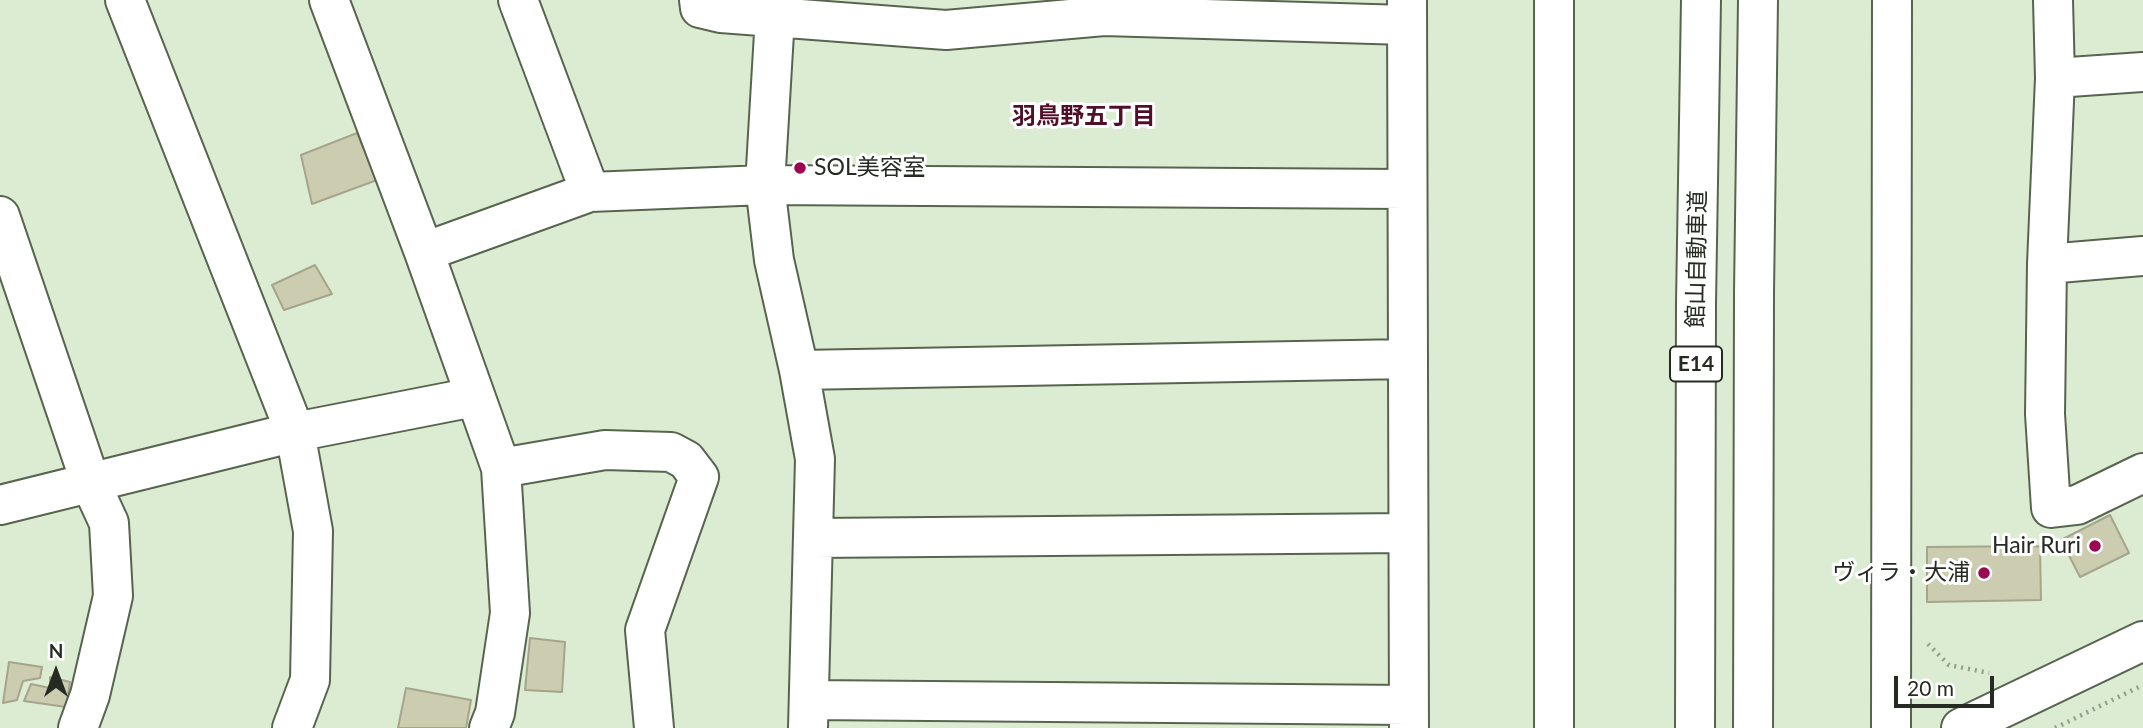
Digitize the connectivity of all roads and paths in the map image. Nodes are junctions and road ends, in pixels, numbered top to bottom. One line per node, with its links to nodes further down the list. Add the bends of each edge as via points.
1 (125, 0): 24 (main road)
2 (328, 0): 18 (main road)
3 (518, 0): 16 (main road)
4 (699, 0): 10 (main road, via 700,8 721,13)
5 (1554, 0): 41 (main road)
6 (1701, 0): 42 (main road, 館山自動車道 / E14)
7 (1758, 0): 43 (main road, E14)
8 (1892, 0): 44 (main road)
9 (2053, 0): 13 (main road)
10 (778, 8): 11 (main road, via 946,30 1104,16); 14 (main road)
11 (1407, 12): 15 (main road)
12 (2143, 72): 13 (main road)
13 (2055, 78): 20 (main road)
14 (765, 185): 15 (main road); 16 (main road); 22 (main road, via 775,260)
15 (1406, 189): 21 (main road)
16 (590, 192): 18 (main road)
17 (0, 216): 27 (main road)
18 (424, 252): 23 (main road)
19 (2143, 256): 20 (main road)
20 (2047, 264): 26 (main road, via 2045,414 2052,508 2077,505)
21 (1407, 359): 22 (main road); 29 (main road)
22 (799, 370): 30 (main road, via 815,459)
23 (474, 397): 24 (main road); 25 (main road)
24 (295, 432): 27 (main road); 38 (main road, via 313,531 310,680)
25 (501, 468): 39 (main road, via 510,613); 40 (main road, via 605,450 671,452 686,460 699,477 645,630)
26 (2143, 474)
27 (91, 484): 28 (main road); 37 (main road, via 109,523 113,596)
28 (0, 505)
29 (1408, 533): 30 (main road); 36 (main road)
30 (814, 538): 35 (main road)
31 (1924, 640): 33 (path, via 1949,665)
32 (2143, 640): 45 (main road)
33 (1993, 673)
34 (2143, 685): 46 (path)
35 (809, 714): 36 (main road)
36 (1409, 717)
37 (78, 728)
38 (292, 728)
39 (489, 728)
40 (654, 728)
41 (1554, 728)
42 (1695, 728)
43 (1753, 728)
44 (1891, 728)
45 (1961, 728)
46 (2054, 728)

